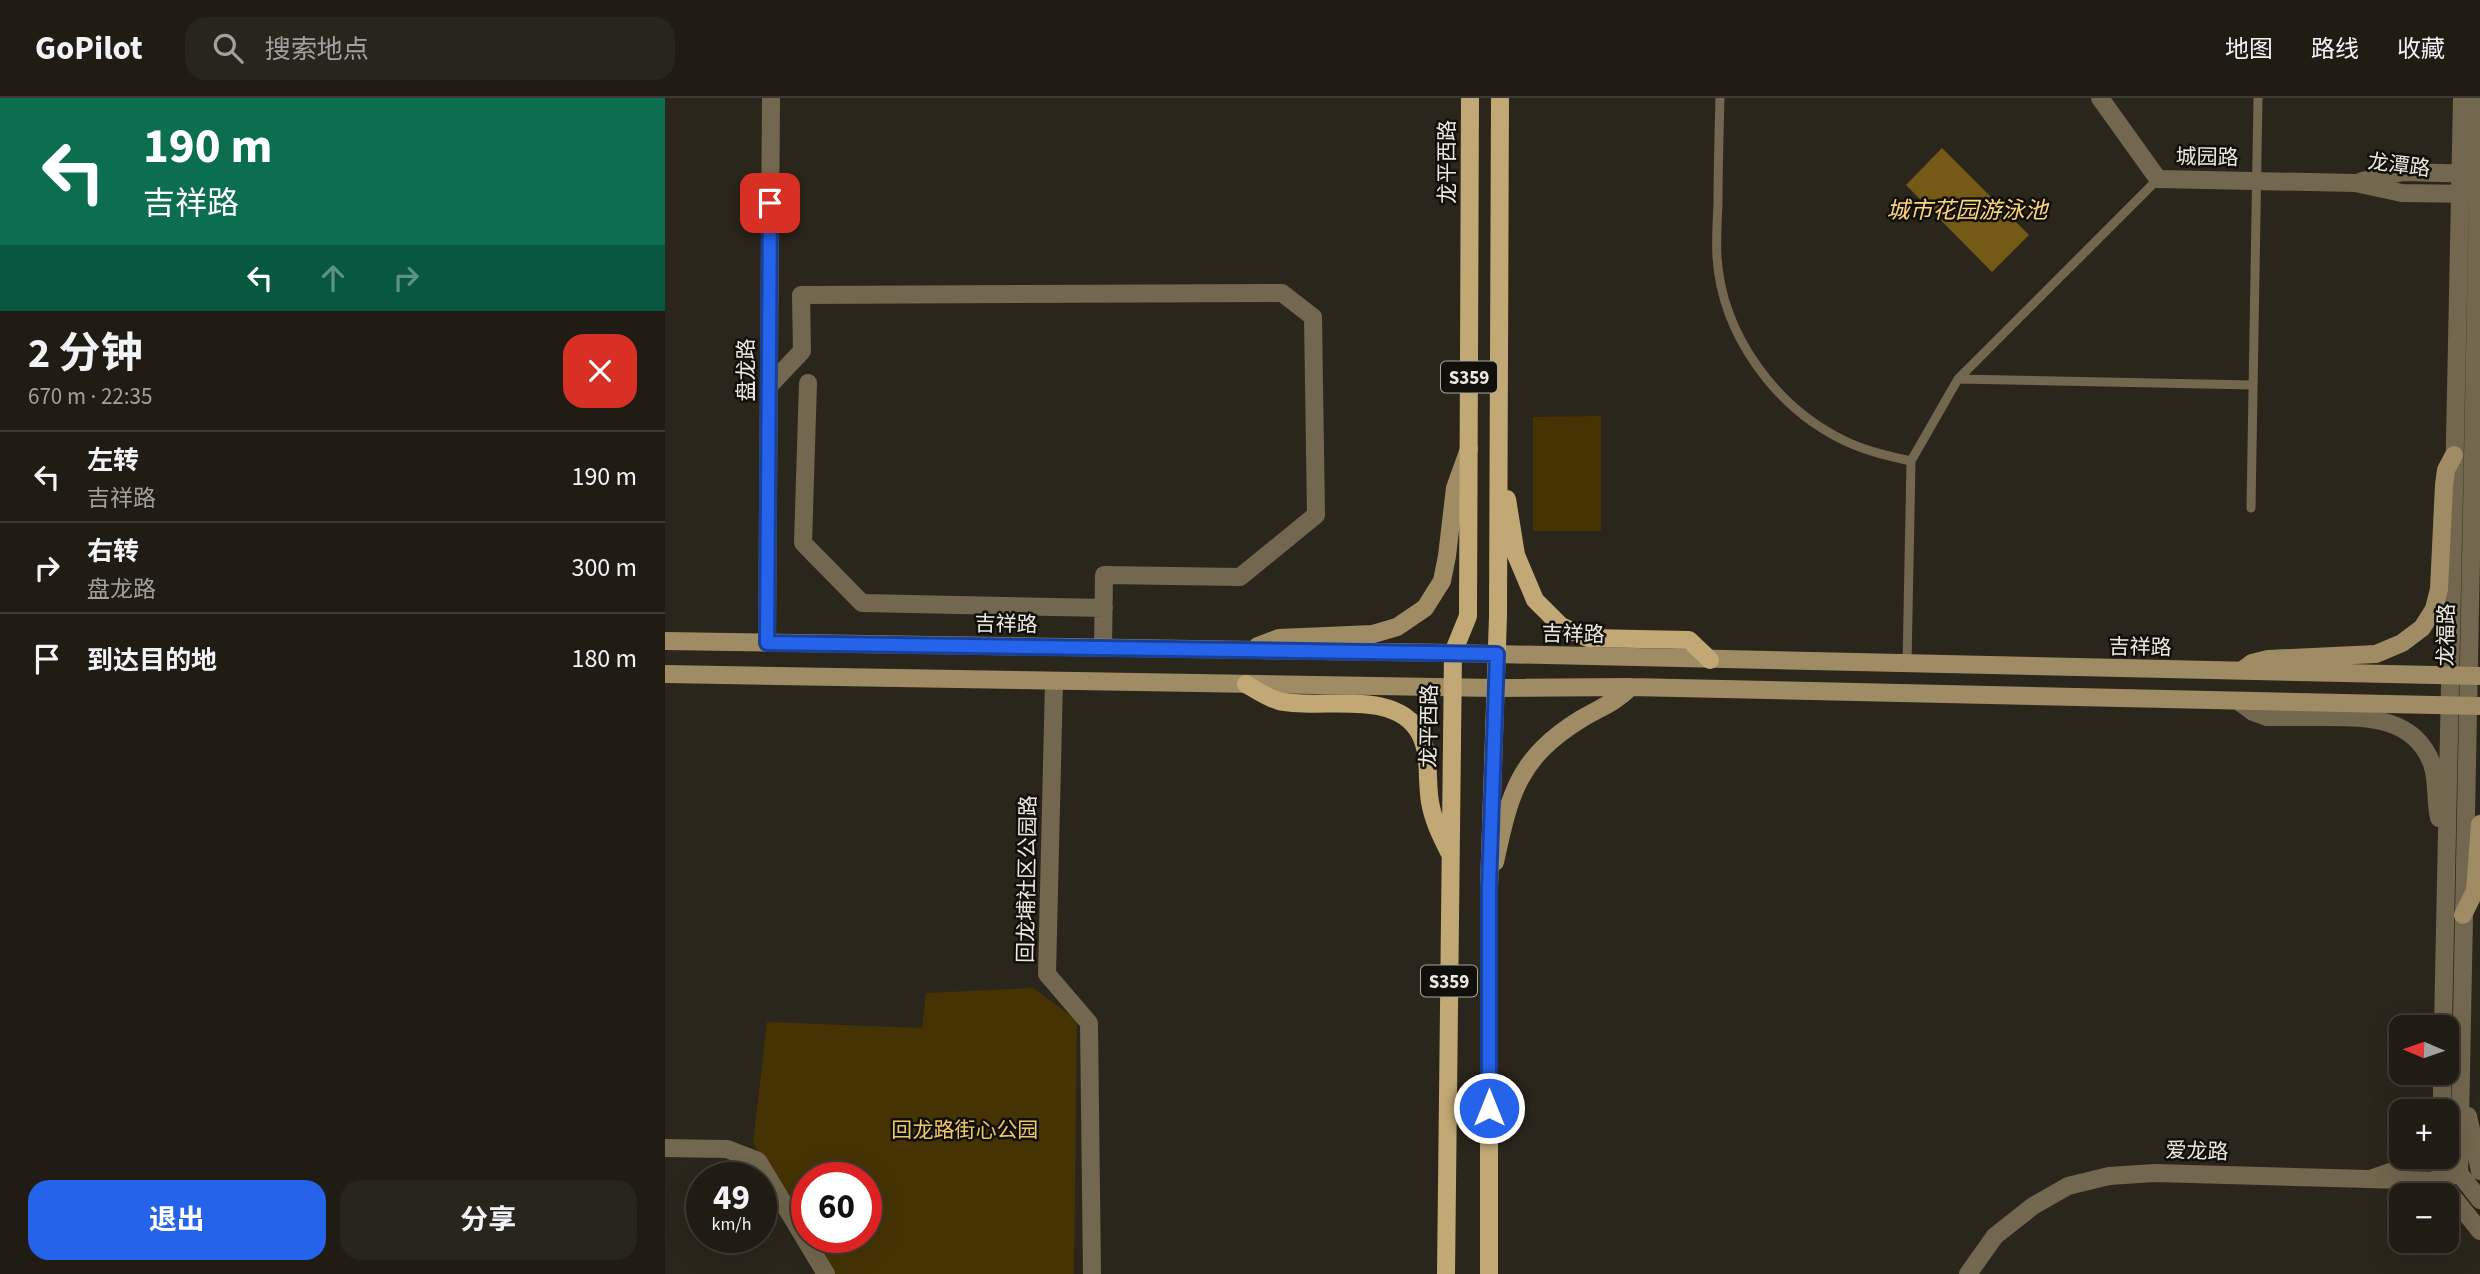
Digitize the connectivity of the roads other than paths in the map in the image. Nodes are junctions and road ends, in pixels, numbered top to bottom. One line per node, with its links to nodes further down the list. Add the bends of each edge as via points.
1 (771, 98): 17 (street, 盘龙路)
2 (1470, 98): 19 (main road, 龙平西路 / S359)
3 (1500, 98): 18 (main road, S359)
4 (1720, 98): 21 (lane, via 1717,258 1726,304 1745,348 1773,386 1806,417 1856,446)
5 (2100, 98): 10 (street, 城园路)
6 (2258, 98): 11 (lane)
7 (2462, 98): 9 (street, 龙福路)
8 (2480, 98): 9 (street, 龙福路)
9 (2473, 173): 12 (street, 龙潭路, via 2403,172); 13 (street, 龙福路)
10 (2158, 179): 11 (street, 城园路); 14 (lane)
11 (2257, 181): 12 (street, 城园路); 16 (lane)
12 (2355, 183): 13 (street, 龙潭路, via 2402,192)
13 (2472, 194): 20 (street, 龙福路); 23 (street, 龙福路)
14 (1958, 379): 16 (lane); 21 (lane)
15 (808, 383): 25 (street, via 803,543 862,603)
16 (2253, 385): 22 (lane)
17 (769, 386): 25 (street, via 802,351 801,295 1282,293 1313,317 1316,515 1240,577 1104,575); 27 (street, 盘龙路)
18 (1499, 443): 31 (main road, S359); 32 (main road, via 1516,555 1535,600 1562,626 1588,638 1689,640)
19 (1469, 449): 29 (main road, via 1455,488 1442,581 1425,608 1397,627 1373,635 1279,638); 30 (main road, 龙平西路 / S359, via 1468,616)
20 (2454, 455): 34 (main road, via 2445,477 2439,589 2434,609 2421,628 2376,654 2268,659); 36 (street, 龙福路)
21 (1911, 461): 33 (lane)
22 (2251, 508)
23 (2472, 511): 24 (street); 36 (street, 龙福路)
24 (2480, 546)
25 (1104, 608): 28 (street)
26 (665, 641): 27 (main road, 吉祥路)
27 (767, 643): 28 (main road, 吉祥路)
28 (1103, 648): 29 (main road, 吉祥路)
29 (1245, 650): 30 (main road, 吉祥路)
30 (1453, 653): 31 (main road, 吉祥路); 39 (main road, 龙平西路 / S359)
31 (1497, 654): 32 (main road, 吉祥路); 40 (main road, S359)
32 (1710, 660): 33 (main road, 吉祥路)
33 (1907, 664): 34 (main road, 吉祥路)
34 (2240, 672): 36 (main road, 吉祥路)
35 (665, 674): 37 (main road)
36 (2466, 676): 43 (street, 龙福路)
37 (1054, 681): 38 (main road); 61 (street, 回龙埔社区公园路, via 1047,974 1089,1023)
38 (1246, 684): 39 (main road); 46 (main road, via 1280,701 1370,704 1405,718 1419,732 1429,764 1430,803)
39 (1453, 687): 40 (main road); 46 (main road, 龙平西路 / S359)
40 (1496, 688): 41 (main road); 47 (main road, S359)
41 (1632, 688): 42 (main road); 47 (main road, via 1549,741 1527,765 1511,801)
42 (2238, 701): 43 (main road); 45 (street, via 2267,717 2367,718 2408,731 2433,766)
43 (2466, 706): 45 (street, 龙福路); 48 (street, 龙福路)
44 (2480, 824): 48 (main road, via 2475,891)
45 (2447, 849): 49 (street, 龙福路)
46 (1450, 854): 62 (main road, 龙平西路 / S359)
47 (1489, 887): 63 (main road, S359)
48 (2463, 915): 50 (street, 龙福路)
49 (2443, 1015)
50 (2461, 1063): 54 (street); 55 (street, 龙福路)
51 (665, 1148): 60 (street, via 727,1149 758,1161)
52 (2396, 1169): 56 (street)
53 (2440, 1169): 57 (street)
54 (2480, 1171)
55 (2459, 1173): 57 (street, 爱龙路); 58 (street)
56 (2370, 1179): 57 (street, 爱龙路); 64 (street, 爱龙路, via 2154,1173 2109,1176 2068,1186 2033,1206 1995,1236)
57 (2440, 1181): 59 (street)
58 (2480, 1200)
59 (2480, 1231)
60 (826, 1274)
61 (1092, 1274)
62 (1446, 1274)
63 (1489, 1274)
64 (1968, 1274)

